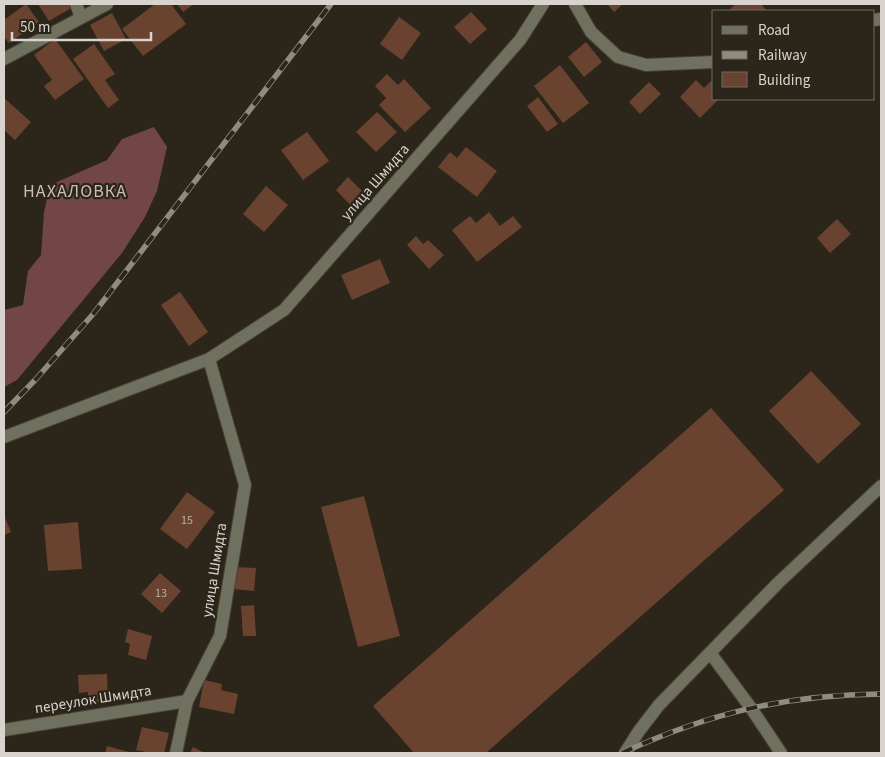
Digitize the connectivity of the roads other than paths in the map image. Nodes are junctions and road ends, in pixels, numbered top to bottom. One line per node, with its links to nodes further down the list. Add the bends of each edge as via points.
1 (76, 4): 5 (street)
2 (107, 4): 5 (street)
3 (543, 4): 8 (street, улица Шмидта, via 520,40 284,310)
4 (575, 4): 7 (street, via 591,32 618,57 646,64)
5 (81, 17): 6 (street)
6 (4, 60)
7 (712, 62)
8 (209, 359): 9 (street, улица Шмидта); 12 (street, улица Шмидта, via 245,485 220,636)
9 (4, 437)
10 (881, 486): 11 (street, via 778,583)
11 (711, 654): 15 (street, via 659,705); 16 (street)
12 (187, 700): 13 (street, переулок Шмидта); 14 (street, улица Шмидта)
13 (4, 730)
14 (176, 753)
15 (625, 753)
16 (781, 753)

